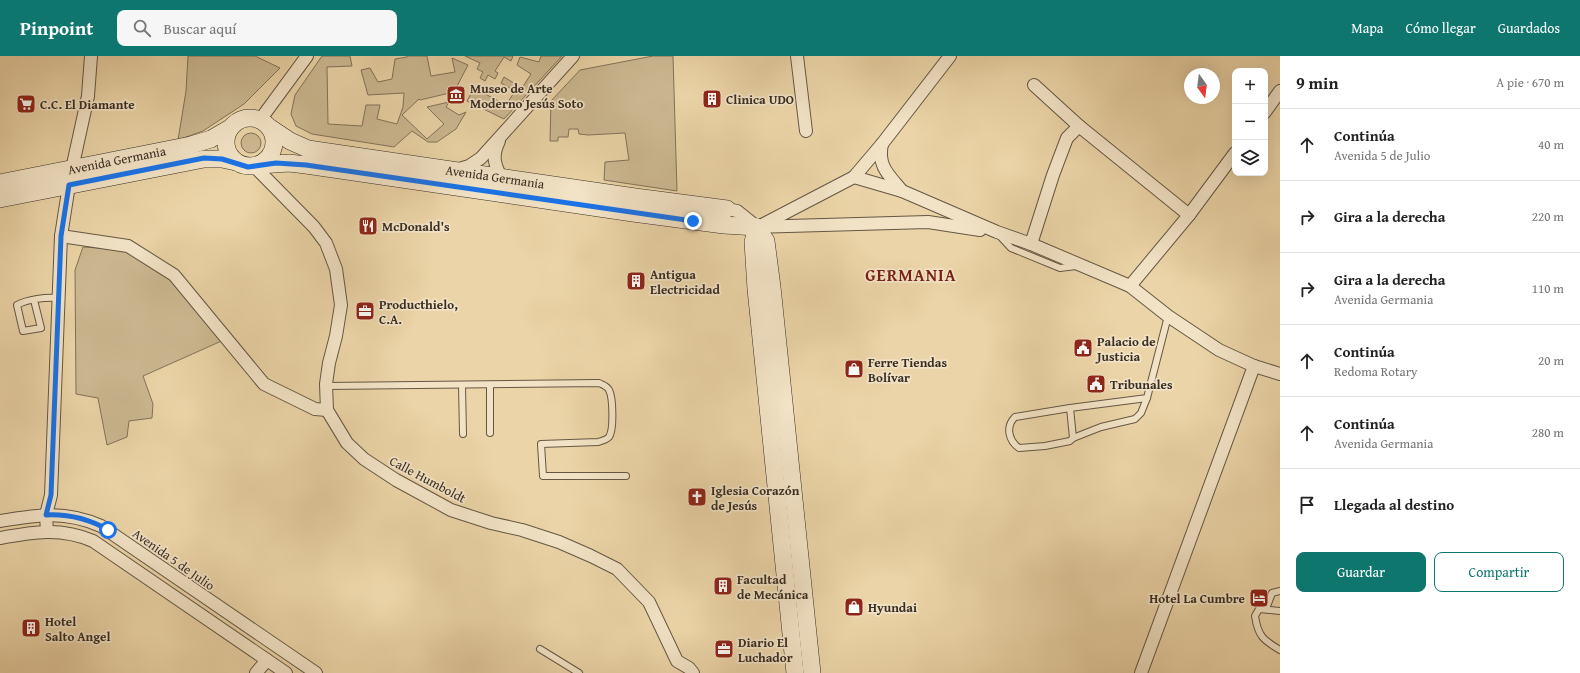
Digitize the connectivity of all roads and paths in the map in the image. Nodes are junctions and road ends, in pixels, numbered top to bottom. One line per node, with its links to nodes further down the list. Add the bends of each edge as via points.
1 (91, 56): 19 (street, via 88,96)
2 (307, 56): 9 (street)
3 (573, 56): 13 (street)
4 (797, 56): 12 (street)
5 (950, 56): 14 (street)
6 (1034, 85): 10 (street)
7 (1280, 91): 8 (street)
8 (1268, 108)
9 (265, 124): 11 (street, via 246,118); 17 (street, via 274,138 273,151); 18 (street, Avenida Germania, via 308,149)
10 (1079, 126): 26 (street); 30 (street, via 1067,138)
11 (230, 128): 16 (street, via 225,140 226,147); 19 (street, Avenida Germania, via 202,142)
12 (806, 131)
13 (504, 133): 18 (street, via 481,158); 20 (street, via 495,150 494,159)
14 (882, 144): 21 (street); 23 (street, via 881,164)
15 (1232, 157): 26 (street)
16 (236, 162): 17 (street, via 248,167); 19 (street, Avenida Germania, via 204,158)
17 (257, 166): 27 (street, Avenida Germania, via 289,163 306,165 640,214); 40 (street, Calle Humboldt, via 314,227 326,243 336,269 341,305)
18 (455, 170): 20 (street, Avenida Germania)
19 (71, 177): 22 (street, Avenida Germania); 24 (street, Avenida Germania); 29 (street)
20 (502, 177): 25 (street, Avenida Germania)
21 (854, 177): 23 (street); 27 (street)
22 (0, 183)
23 (902, 191): 28 (street)
24 (0, 199)
25 (727, 209): 27 (street, via 737,211)
26 (1189, 215): 32 (street)
27 (757, 228): 28 (street, via 928,222); 63 (street, via 753,242 756,288); 64 (street, via 766,241 769,263)
28 (997, 232): 30 (street); 31 (lane, via 1011,248 1060,268)
29 (61, 236): 33 (street); 43 (street, via 128,246 174,275 264,384 315,410)
30 (1031, 244): 31 (street)
31 (1080, 265): 32 (street)
32 (1130, 286): 35 (street)
33 (58, 298): 34 (lane); 48 (street, via 51,495)
34 (34, 300): 34 (lane, via 17,305 23,331 41,328)
35 (1168, 316): 36 (street, via 1219,350); 41 (lane)
36 (1254, 366): 37 (street); 65 (street)
37 (1280, 374)
38 (462, 385): 39 (lane); 40 (lane); 45 (lane)
39 (490, 385): 44 (lane); 47 (lane, via 599,383 606,386 612,400 610,436 598,442 541,444 543,476)
40 (326, 386): 43 (street, Calle Humboldt)
41 (1147, 398): 42 (lane); 46 (lane, via 1141,413 1135,419 1101,427)
42 (1070, 408): 46 (lane); 46 (lane, via 1014,417 1011,421 1010,434 1011,440 1019,448 1045,446 1070,441)
43 (327, 410): 58 (street, Calle Humboldt, via 347,443 364,459 396,480 451,510 559,542 617,569 649,602 676,661)
44 (490, 433)
45 (462, 434)
46 (1073, 438)
47 (626, 476)
48 (46, 515): 49 (street, Avenida 5 de Julio); 50 (street); 61 (street, Avenida 5 de Julio, via 68,516 101,526)
49 (0, 521)
50 (47, 532): 51 (street); 57 (street, via 66,532 99,545)
51 (0, 538)
52 (1280, 592): 53 (lane, via 1272,593)
53 (1266, 609): 54 (lane); 56 (lane, via 1259,609 1255,616 1257,629 1265,642)
54 (1280, 610)
55 (540, 649): 62 (lane)
56 (1280, 650)
57 (267, 660): 59 (street); 60 (street)
58 (688, 671)
59 (256, 673)
60 (286, 673)
61 (316, 673)
62 (579, 673)
63 (795, 673)
64 (812, 673)
65 (1141, 673)

